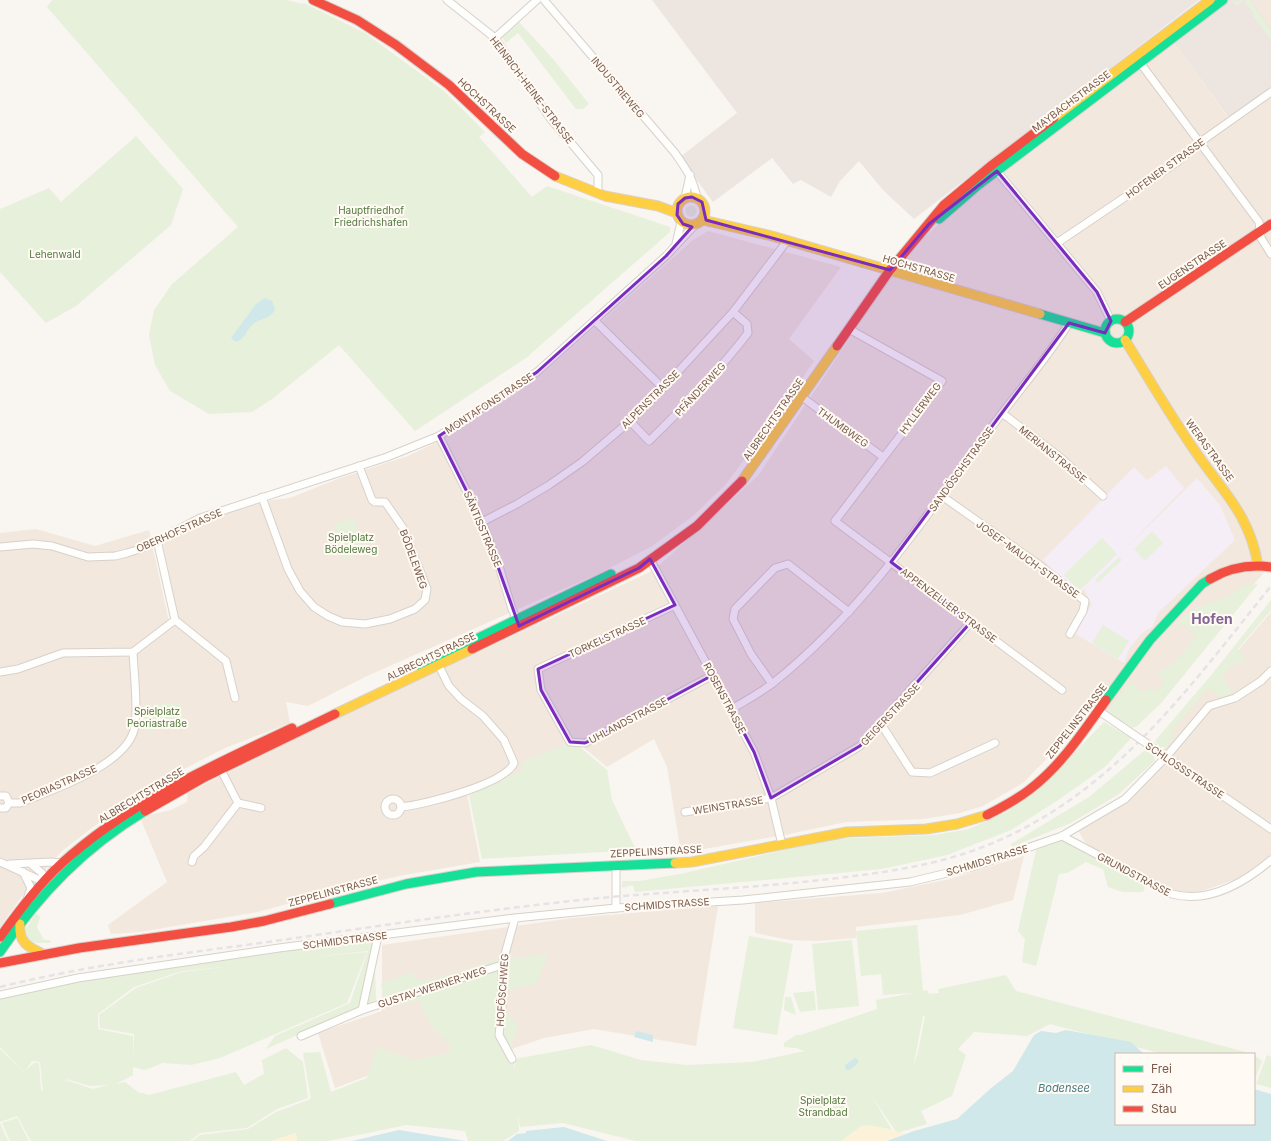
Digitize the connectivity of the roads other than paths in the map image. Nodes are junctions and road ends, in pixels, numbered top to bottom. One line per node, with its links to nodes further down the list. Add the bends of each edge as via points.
1 (313, 0): 13 (main road, HOCHSTRASSE, via 336,8 395,43 451,87 512,144 548,172 565,181)
2 (447, 0): 7 (street, HEINRICH-HEINE-STRASSE)
3 (537, 0): 7 (street)
4 (544, 0): 12 (street, INDUSTRIEWEG, via 675,153)
5 (1210, 0): 8 (main road, MAYBACHSTRASSE)
6 (1222, 0): 8 (main road, MAYBACHSTRASSE)
7 (495, 38): 13 (street, HEINRICH-HEINE-STRASSE, via 550,118 598,175)
8 (1138, 60): 10 (street); 11 (main road, MAYBACHSTRASSE)
9 (1271, 92): 10 (street, HOFENER STRASSE)
10 (1199, 143): 24 (street, via 1259,222); 26 (street, HOFENER STRASSE, via 1177,162)
11 (995, 168): 26 (street); 29 (main road, MAYBACHSTRASSE, via 939,219 933,220)
12 (690, 175): 14 (street, INDUSTRIEWEG); 15 (street)
13 (598, 192): 16 (main road, HOCHSTRASSE, via 623,200)
14 (697, 198): 15 (main road); 17 (main road)
15 (682, 200): 16 (main road, HOCHSTRASSE); 18 (main road)
16 (655, 205): 18 (main road, HOCHSTRASSE)
17 (705, 208): 19 (main road); 21 (main road, HOCHSTRASSE)
18 (677, 213): 20 (main road)
19 (703, 220): 21 (main road, HOCHSTRASSE); 23 (main road)
20 (681, 222): 23 (main road); 27 (street, MONTAFONSTRASSE)
21 (727, 224): 25 (main road, HOCHSTRASSE)
22 (1271, 224): 24 (main road, EUGENSTRASSE)
23 (694, 226): 27 (street, MONTAFONSTRASSE)
24 (1260, 232): 28 (street); 33 (main road, EUGENSTRASSE)
25 (787, 241): 29 (main road, HOCHSTRASSE); 30 (street, ALPENSTRASSE)
26 (1057, 243): 32 (street, via 1097,292)
27 (676, 244): 31 (street, MONTAFONSTRASSE)
28 (1271, 254)
29 (890, 270): 34 (main road, HOCHSTRASSE); 35 (main road, ALBRECHTSTRASSE)
30 (733, 312): 38 (street, ALPENSTRASSE); 41 (street, PFÄNDERWEG, via 747,324 748,333 733,354 689,402 649,441)
31 (595, 321): 38 (street); 42 (street, MONTAFONSTRASSE, via 537,372)
32 (1110, 321): 33 (main road, via 1117,319); 36 (main road)
33 (1125, 322): 37 (main road, via 1129,332)
34 (1069, 323): 36 (main road, HOCHSTRASSE); 40 (street, SANDÖSCHSTRASSE)
35 (848, 329): 39 (main road, ALBRECHTSTRASSE); 43 (street, HYLLERWEG, via 942,381)
36 (1105, 333): 37 (main road, via 1112,342 1120,343)
37 (1125, 340): 54 (main road, WERASTRASSE, via 1196,452 1241,511)
38 (663, 388): 41 (street, ALPENSTRASSE)
39 (802, 397): 43 (street, THUMBWEG); 52 (main road, ALBRECHTSTRASSE, via 744,478 722,502 697,526)
40 (1002, 413): 45 (street, SANDÖSCHSTRASSE); 46 (street, MERIANSTRASSE, via 1060,457)
41 (630, 421): 49 (street, ALPENSTRASSE, via 582,462 517,504)
42 (439, 436): 44 (street, MONTAFONSTRASSE); 49 (street, SÄNTISSTRASSE)
43 (883, 457): 48 (street, HYLLERWEG)
44 (359, 466): 47 (street, MONTAFONSTRASSE); 47 (street, BÖDELEWEG, via 372,500 385,502 403,528 427,589 425,600 416,609 390,619 365,624 342,622 314,606 293,582)
45 (942, 496): 53 (street, SANDÖSCHSTRASSE); 60 (street, JOSEF-MAUCH-STRASSE, via 1038,564 1085,601 1083,611)
46 (1103, 496)
47 (262, 497): 50 (street, OBERHOFSTRASSE, via 200,518)
48 (835, 521): 53 (street, APPENZELLER STRASSE)
49 (482, 522): 58 (street, SÄNTISSTRASSE)
50 (157, 540): 51 (street, OBERHOFSTRASSE, via 142,548 115,556 88,557 52,546 33,544); 57 (street)
51 (0, 547)
52 (650, 559): 55 (street, ROSENSTRASSE); 58 (main road, ALBRECHTSTRASSE, via 640,560)
53 (891, 562): 56 (street, SANDÖSCHSTRASSE); 59 (street, APPENZELLER STRASSE)
54 (1265, 567): 71 (main road, ZEPPELINSTRASSE, via 1231,569 1211,577 1202,584 1150,640)
55 (675, 605): 63 (street, TORKELSTRASSE); 66 (street, ROSENSTRASSE)
56 (849, 612): 67 (street, SANDÖSCHSTRASSE); 67 (street, via 788,564 775,568 735,609 733,619 751,654)
57 (175, 620): 61 (street); 69 (street, via 226,661)
58 (518, 622): 62 (main road, ALBRECHTSTRASSE)
59 (971, 622): 68 (street, APPENZELLER STRASSE); 72 (street, GEIGERSTRASSE)
60 (1070, 634)
61 (133, 652): 65 (street, via 62,653 18,669); 78 (street, PEORIASTRASSE, via 135,726 129,742 119,754 78,778 20,803)
62 (436, 662): 75 (main road, ALBRECHTSTRASSE); 82 (street, via 449,686 500,734 514,763 511,770 477,787 452,796)
63 (538, 669): 66 (street, UHLANDSTRASSE, via 541,690 570,742 577,743 594,739)
64 (1271, 671): 74 (street, SCHMIDSTRASSE, via 1235,698 1209,706)
65 (0, 672)
66 (713, 675): 70 (street, ROSENSTRASSE)
67 (772, 684): 70 (street, SANDÖSCHSTRASSE)
68 (1062, 690)
69 (235, 698)
70 (732, 709): 77 (street, ROSENSTRASSE, via 754,752)
71 (1099, 711): 74 (street, SCHLOSSSTRASSE, bridge); 86 (main road, ZEPPELINSTRASSE, via 1068,752 1049,772 1009,804 987,815 958,824 847,832)
72 (881, 724): 73 (street, via 912,772 930,773); 77 (street, GEIGERSTRASSE, via 860,746)
73 (995, 742)
74 (1166, 757): 84 (street, SCHLOSSSTRASSE); 85 (street, SCHMIDSTRASSE, via 1125,799)
75 (219, 767): 79 (street); 90 (main road, ALBRECHTSTRASSE, via 155,797 122,817); 94 (main road, ALBRECHTSTRASSE, via 124,824)
76 (0, 796): 78 (street, PEORIASTRASSE, via 6,796)
77 (771, 798): 83 (street, WEINSTRASSE); 86 (street, ROSENSTRASSE)
78 (9, 803): 80 (street, PEORIASTRASSE, via 6,808)
79 (238, 803): 81 (street); 88 (street, via 194,856)
80 (0, 808)
81 (261, 808)
82 (401, 808)
83 (685, 812)
84 (1271, 829)
85 (1062, 836): 87 (street, GRUNDSTRASSE, via 1184,898 1226,890 1243,882); 96 (street, SCHMIDSTRASSE, via 972,867 910,882 743,900)
86 (782, 845): 92 (main road, ZEPPELINSTRASSE, via 692,862)
87 (1271, 860)
88 (192, 862)
89 (3, 863): 91 (street); 93 (street)
90 (61, 863): 91 (street); 94 (main road, ALBRECHTSTRASSE)
91 (31, 864): 94 (street, via 42,872)
92 (616, 865): 96 (street); 102 (main road, ZEPPELINSTRASSE, via 476,872 441,877 251,923)
93 (23, 872): 94 (street); 95 (street, via 30,888)
94 (46, 884): 95 (main road, ALBRECHTSTRASSE); 98 (main road, ALBRECHTSTRASSE)
95 (26, 903): 100 (main road, ALBRECHTSTRASSE)
96 (616, 908): 97 (street, SCHMIDSTRASSE)
97 (515, 918): 99 (street, SCHMIDSTRASSE); 104 (street, HOFÖSCHWEG)
98 (20, 922): 101 (main road, ALBRECHTSTRASSE); 102 (main road, via 18,936)
99 (378, 936): 105 (street, SCHMIDSTRASSE, via 120,971); 106 (street, GUSTAV-WERNER-WEG)
100 (0, 937)
101 (0, 952)
102 (43, 954): 103 (main road, ZEPPELINSTRASSE)
103 (0, 963)
104 (502, 964): 106 (street, GUSTAV-WERNER-WEG); 108 (street, HOFÖSCHWEG, via 499,1034)
105 (0, 995)
106 (362, 1010): 107 (street, GUSTAV-WERNER-WEG)
107 (301, 1036)
108 (512, 1059)

